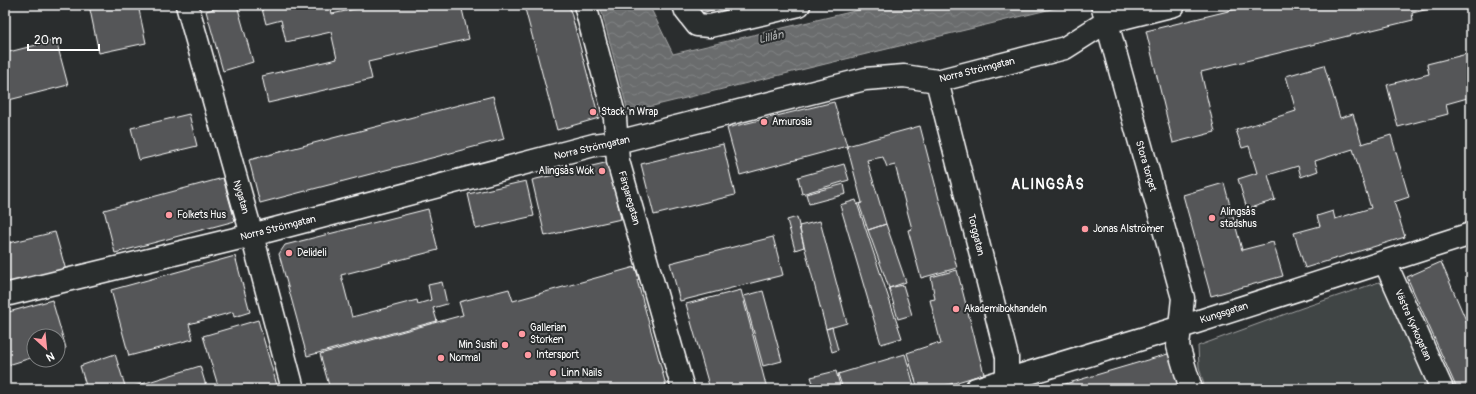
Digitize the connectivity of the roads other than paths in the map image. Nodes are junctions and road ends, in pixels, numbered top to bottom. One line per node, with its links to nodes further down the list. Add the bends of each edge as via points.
1 (187, 5): 10 (street, Nygatan)
2 (585, 5): 8 (street, Färgaregatan, via 615,118)
3 (684, 5): 4 (street, via 697,25 710,26)
4 (799, 5)
5 (1174, 5): 6 (street, Norra Strömgatan)
6 (1104, 13): 7 (street, Norra Strömgatan, via 1065,48); 13 (street, Stora torget, via 1183,298)
7 (937, 81): 8 (street, Norra Strömgatan, via 904,76 865,79); 14 (street, Torggatan, via 1007,357)
8 (618, 142): 10 (street, Norra Strömgatan, via 594,145); 16 (street, Färgaregatan, via 618,161)
9 (1471, 234): 11 (street, Kungsgatan)
10 (252, 235): 12 (street, Norra Strömgatan); 15 (street, Nygatan)
11 (1385, 262): 13 (street, Kungsgatan); 19 (street, Västra Kyrkogatan)
12 (5, 296)
13 (1181, 327): 14 (street, Kungsgatan); 18 (street, Stora torget, via 1178,346)
14 (1007, 384): 17 (street, Kungsgatan)
15 (293, 389)
16 (683, 389)
17 (976, 389)
18 (1190, 389)
19 (1442, 389)

